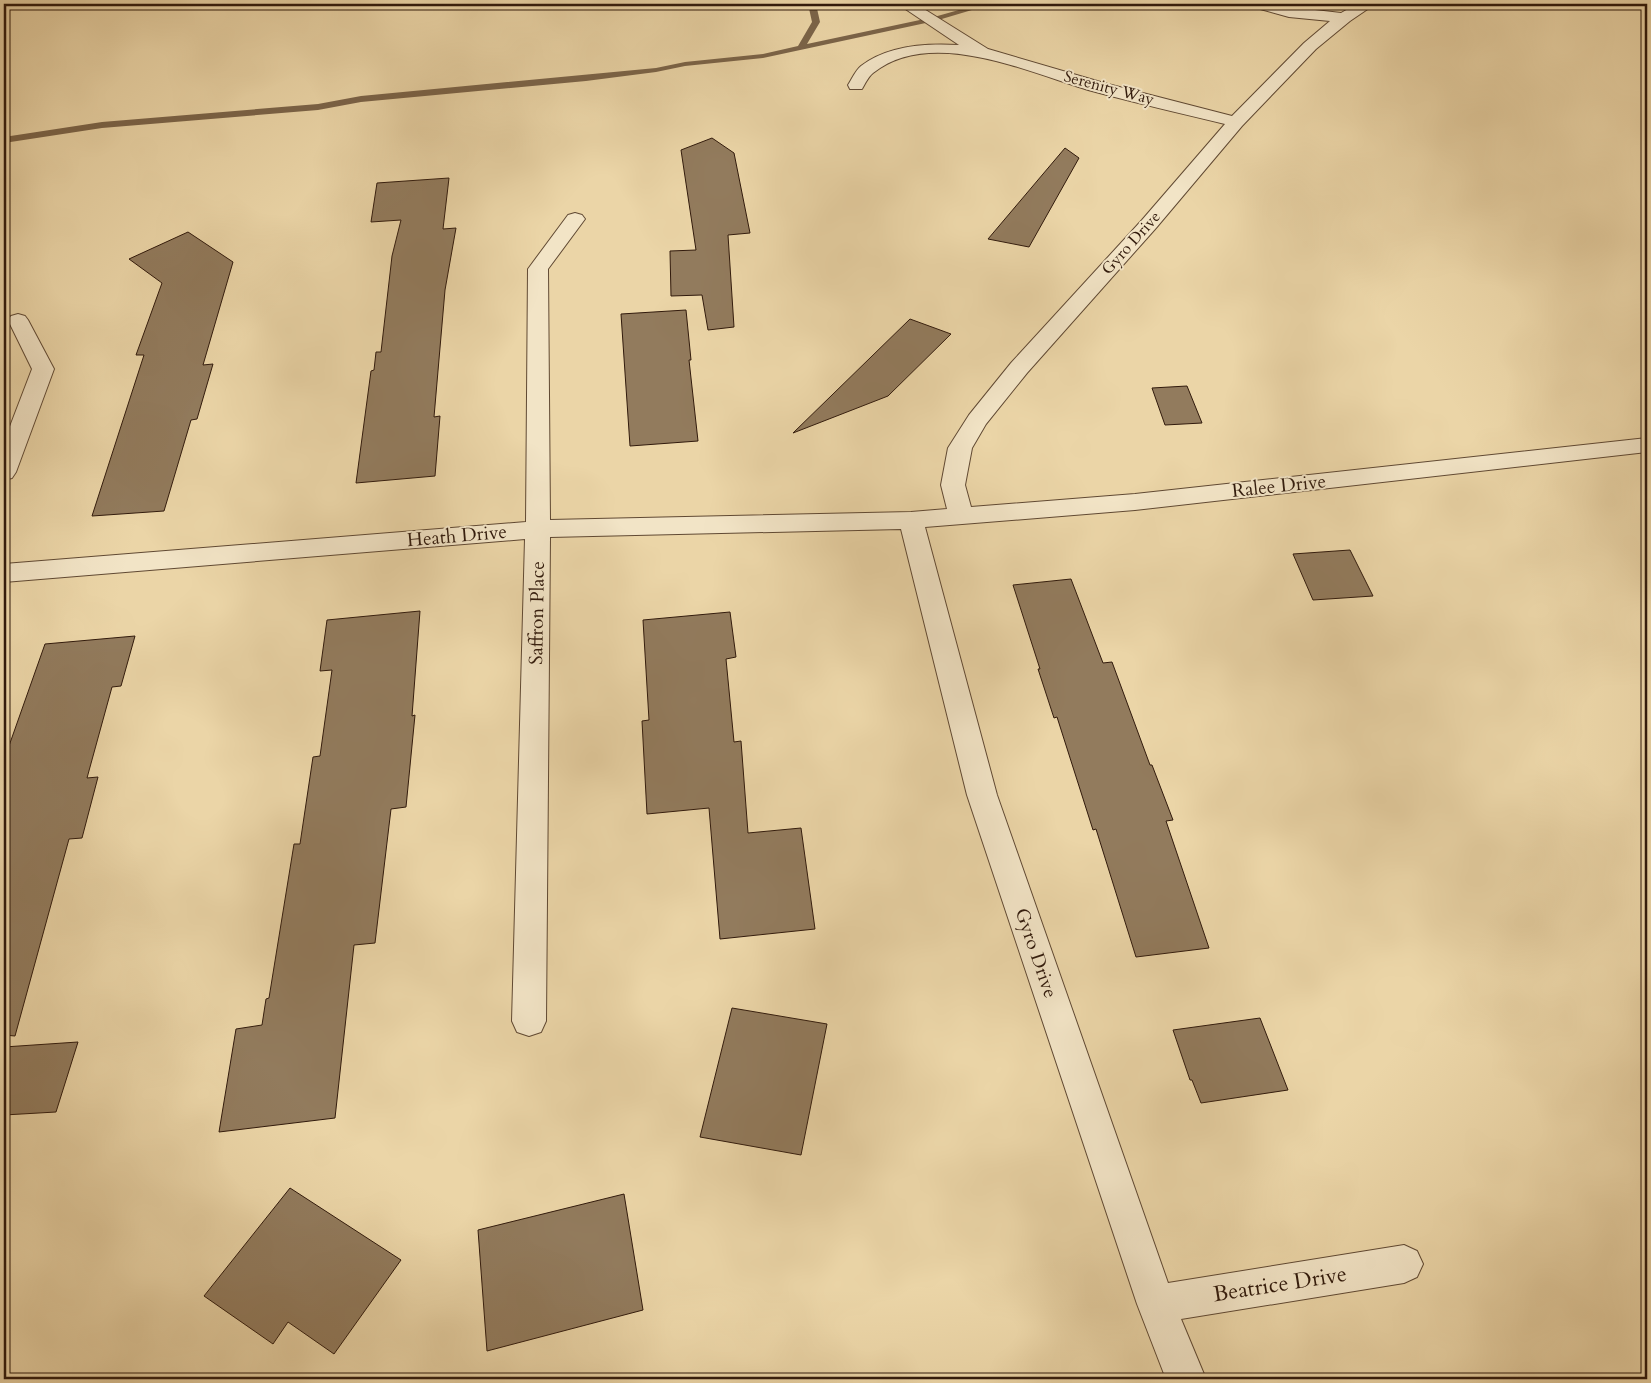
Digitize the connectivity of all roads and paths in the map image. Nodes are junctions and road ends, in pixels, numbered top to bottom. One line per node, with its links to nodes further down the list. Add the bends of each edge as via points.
1 (906, 4): 5 (street, Serenity Way)
2 (1258, 4): 4 (street, via 1289,12)
3 (1367, 4): 4 (street, Gyro Drive)
4 (1344, 18): 7 (street, Gyro Drive, via 1310,46)
5 (982, 52): 6 (street, Serenity Way, via 948,48 896,55 867,70); 7 (street, Serenity Way, via 1098,87)
6 (856, 85)
7 (1236, 122): 12 (street, Gyro Drive, via 977,420 960,448 953,485)
8 (576, 219): 14 (street, Saffron Place, via 538,270)
9 (18, 320): 11 (street, via 43,369)
10 (1647, 445): 12 (street, Ralee Drive, via 1144,501)
11 (4, 472)
12 (961, 516): 13 (street, Ralee Drive)
13 (911, 520): 14 (street, Heath Drive); 18 (street, Gyro Drive, via 982,794)
14 (538, 529): 15 (street, Heath Drive); 16 (street, Saffron Place)
15 (4, 573)
16 (529, 1021)
17 (1404, 1264): 18 (street, Beatrice Drive)
18 (1156, 1304): 19 (street, Gyro Drive)
19 (1186, 1379)

